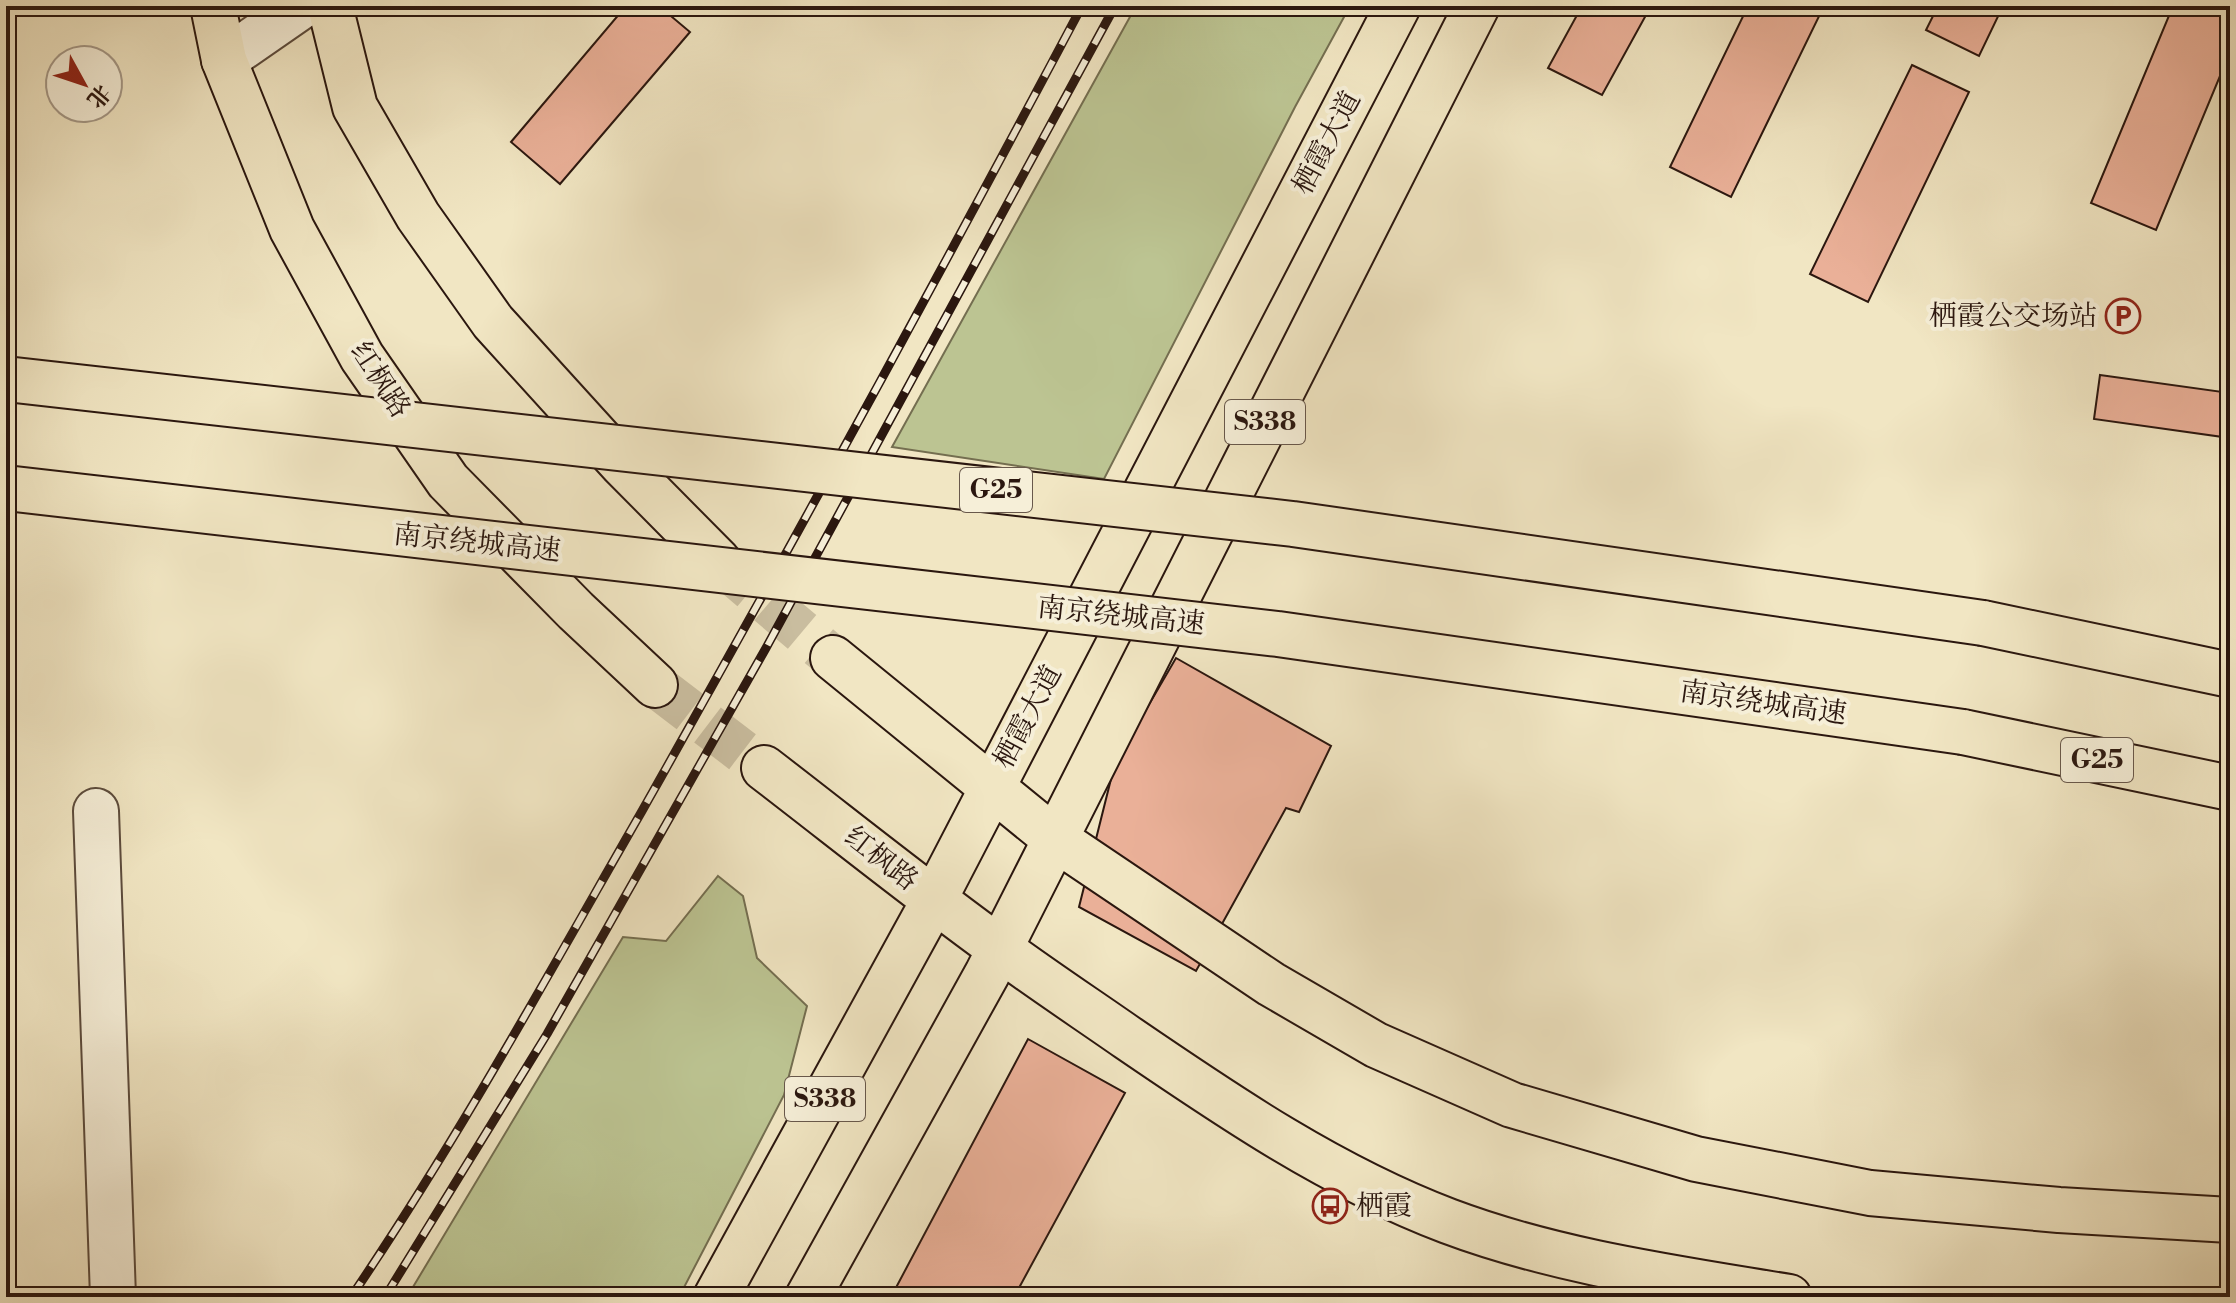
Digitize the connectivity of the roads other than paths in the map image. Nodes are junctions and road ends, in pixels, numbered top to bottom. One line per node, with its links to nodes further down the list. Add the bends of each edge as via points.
1 (213, 6): 6 (main road, 红枫路)
2 (302, 6): 6 (street)
3 (330, 6): 9 (main road, via 355,107 418,216 493,322)
4 (1398, 6): 14 (main road, 栖霞大道 / S338)
5 (1477, 6): 17 (main road, S338)
6 (224, 60): 12 (main road, 红枫路, via 292,229 362,357 448,481)
7 (6, 379): 11 (main road, G25, bridge, via 1293,524 1983,623)
8 (6, 488): 15 (main road, 南京绕城高速 / G25, bridge, via 1278,634 1963,732)
9 (718, 561)
10 (833, 658): 14 (main road)
11 (2230, 675)
12 (655, 685)
13 (764, 768): 18 (main road, 红枫路)
14 (991, 788): 17 (main road); 18 (main road, 栖霞大道 / S338)
15 (2230, 788)
16 (96, 811): 21 (street)
17 (1054, 838): 19 (main road, S338); 20 (main road, via 1271,984 1376,1045 1512,1105 1696,1159 1870,1193)
18 (934, 900): 19 (main road, 红枫路); 22 (main road, 栖霞大道 / S338)
19 (1000, 949): 23 (main road, S338); 24 (main road, 红枫路, via 1267,1131 1434,1215 1545,1251)
20 (2230, 1220)
21 (113, 1297)
22 (716, 1297)
23 (808, 1297)
24 (1789, 1297)

